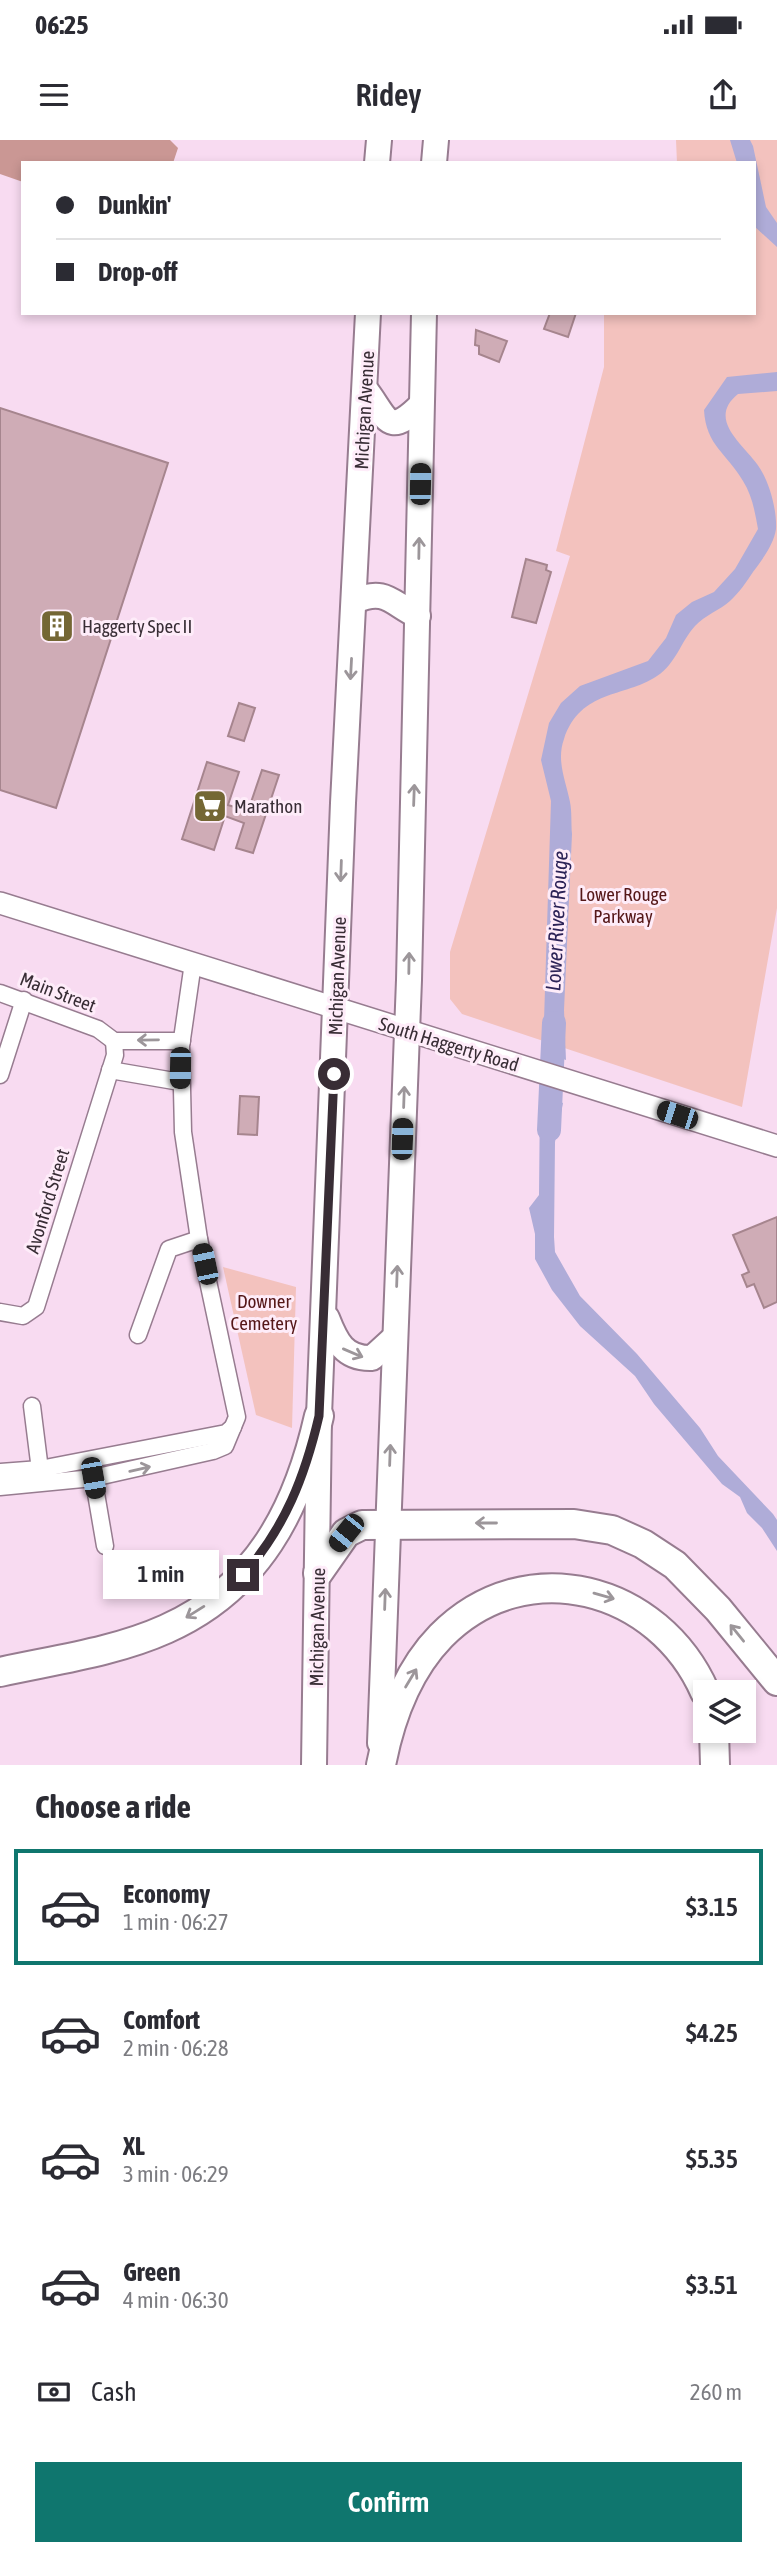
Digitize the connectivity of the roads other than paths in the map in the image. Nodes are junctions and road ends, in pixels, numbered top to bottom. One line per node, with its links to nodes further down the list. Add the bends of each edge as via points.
1 (379, 140): 3 (main road)
2 (436, 140): 4 (main road)
3 (377, 161)
4 (434, 161)
5 (368, 315): 7 (main road, Michigan Avenue)
6 (425, 315): 8 (main road)
7 (365, 388): 8 (main road, via 391,423 406,420); 9 (main road, Michigan Avenue)
8 (421, 405): 10 (main road, one-way to 8)
9 (355, 601): 10 (main road, via 369,594 385,596); 15 (main road, Michigan Avenue, one-way to 15)
10 (418, 616): 16 (main road, one-way to 10)
11 (0, 903): 12 (main road, South Haggerty Road)
12 (193, 964): 15 (main road, South Haggerty Road); 18 (street)
13 (0, 993): 14 (street, Main Street)
14 (23, 1000): 17 (street, Main Street, via 98,1029); 20 (street)
15 (336, 1008): 16 (main road, South Haggerty Road); 25 (main road, Michigan Avenue)
16 (407, 1031): 22 (main road, South Haggerty Road); 27 (main road, one-way to 16)
17 (114, 1041): 18 (street, one-way to 17); 19 (street, Avonford Street)
18 (182, 1041): 21 (street)
19 (110, 1070): 21 (street); 24 (street, Avonford Street, via 36,1307 18,1317)
20 (0, 1075)
21 (180, 1082): 23 (street)
22 (777, 1146)
23 (199, 1239): 26 (street, via 169,1249); 30 (street, via 237,1417)
24 (0, 1312)
25 (325, 1314): 27 (main road, one-way to 27, via 337,1344 353,1356 372,1358); 29 (main road, Michigan Avenue)
26 (138, 1335)
27 (395, 1337): 36 (main road, one-way to 27)
28 (32, 1406): 33 (street)
29 (319, 1416): 38 (main road, Michigan Avenue); 39 (highway, one-way to 39, via 299,1488 283,1522 256,1561 220,1596 143,1638)
30 (233, 1427): 31 (street, via 226,1433); 34 (street, one-way to 30, via 213,1451 225,1446)
31 (90, 1460): 33 (street); 34 (street)
32 (0, 1472): 33 (street)
33 (41, 1477): 34 (street); 35 (street)
34 (93, 1478): 37 (street)
35 (0, 1488)
36 (387, 1523): 38 (highway, via 362,1525 346,1533); 41 (highway, one-way to 36, via 675,1565 612,1530 574,1524); 44 (main road, one-way to 36)
37 (105, 1546)
38 (318, 1573): 43 (main road, Michigan Avenue)
39 (0, 1672)
40 (698, 1680): 44 (highway, one-way to 40, via 394,1710 425,1655 460,1620 491,1602 525,1592 572,1590 621,1602 645,1616 680,1648)
41 (777, 1681)
42 (714, 1743): 45 (highway)
43 (314, 1765)
44 (381, 1765)
45 (715, 1765)

